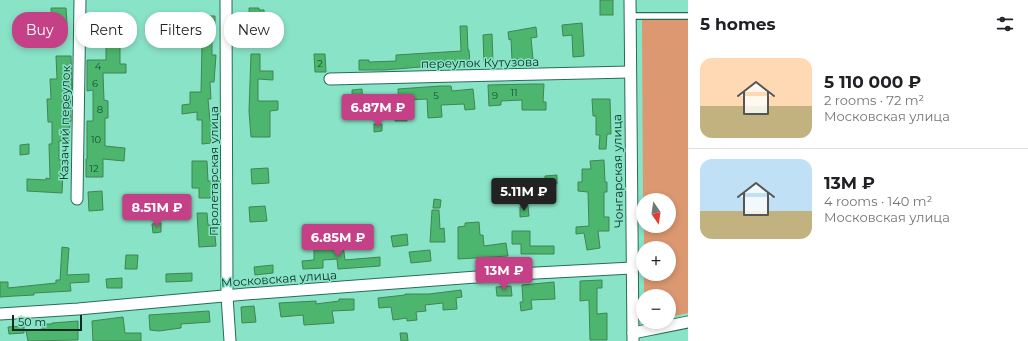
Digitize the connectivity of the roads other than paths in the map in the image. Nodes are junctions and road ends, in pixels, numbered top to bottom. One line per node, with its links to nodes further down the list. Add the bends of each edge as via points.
1 (80, 0): 8 (street, Казачий переулок)
2 (226, 0): 10 (street, Пролетарская улица)
3 (630, 0): 4 (street, Чонгарская улица)
4 (630, 16): 5 (lane); 6 (street, Чонгарская улица)
5 (688, 16)
6 (630, 72): 7 (street, переулок Кутузова); 9 (street, Чонгарская улица)
7 (330, 79)
8 (77, 199)
9 (632, 268): 10 (street, Московская улица, via 516,274); 13 (street, Чонгарская улица)
10 (227, 296): 11 (street, Московская улица, via 78,310); 14 (street, Пролетарская улица)
11 (0, 314)
12 (688, 322): 13 (street)
13 (633, 337)
14 (230, 341)

